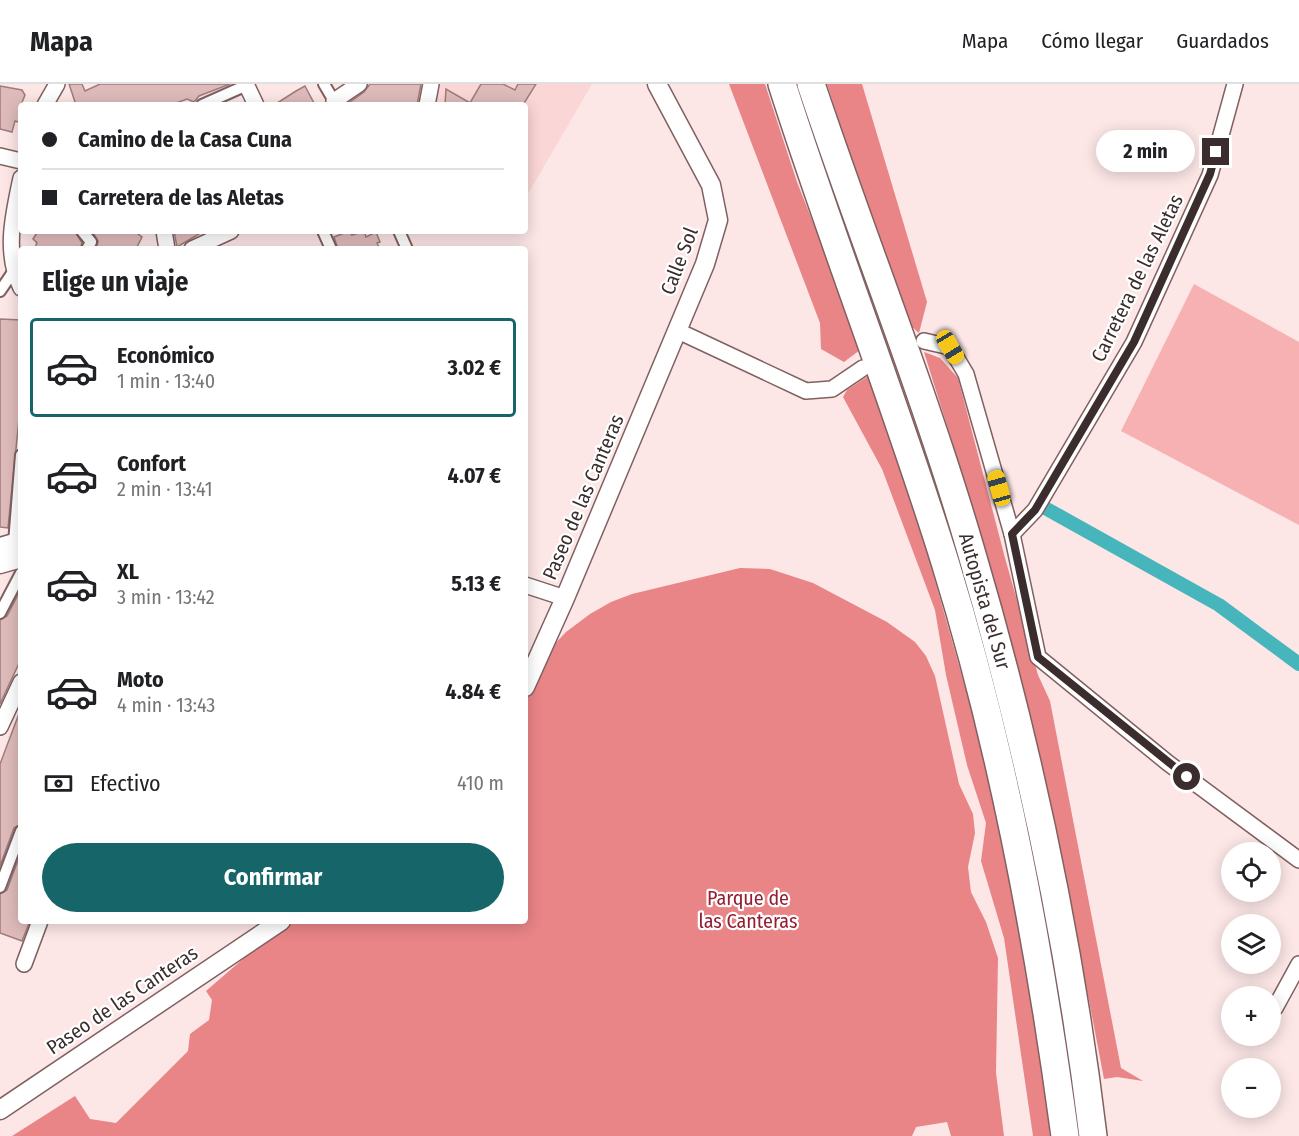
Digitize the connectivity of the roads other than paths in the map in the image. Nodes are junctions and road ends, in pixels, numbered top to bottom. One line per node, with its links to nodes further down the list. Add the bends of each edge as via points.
1 (57, 84): 10 (street)
2 (324, 84): 13 (street)
3 (359, 84): 14 (street)
4 (431, 84): 15 (street)
5 (657, 84): 24 (street, Calle Sol, via 711,185 718,220 705,264)
6 (782, 84): 50 (highway, Autopista del Sur, via 819,201 876,349 911,455 984,703 1029,907)
7 (811, 84): 51 (highway, Autopista del Sur, via 937,442 1011,692 1057,903)
8 (1235, 84): 29 (street, Carretera de las Aletas, via 1210,174 1134,342 1035,510)
9 (247, 85): 11 (street); 12 (street)
10 (47, 102)
11 (209, 102)
12 (255, 102)
13 (334, 102)
14 (336, 102)
15 (428, 102)
16 (0, 156): 17 (street)
17 (18, 160)
18 (18, 194): 21 (street, via 11,233)
19 (224, 234): 20 (street)
20 (198, 246)
21 (13, 272): 22 (street); 23 (street)
22 (18, 282)
23 (0, 291)
24 (676, 330): 26 (street, Calle Sol); 27 (street, via 806,391 832,390)
25 (924, 341): 29 (street, via 950,347 966,374)
26 (666, 357): 34 (street, Paseo de las Canteras)
27 (863, 368)
28 (18, 494): 30 (street)
29 (1012, 534): 40 (street, via 1038,657 1168,763)
30 (14, 547): 31 (street)
31 (0, 564)
32 (18, 579): 35 (street)
33 (528, 586): 34 (street)
34 (565, 598): 36 (street, Paseo de las Canteras)
35 (0, 613)
36 (530, 663)
37 (17, 704): 38 (street)
38 (0, 727)
39 (18, 839): 41 (street)
40 (1299, 860)
41 (0, 887)
42 (39, 924): 44 (street)
43 (277, 924): 47 (street, Paseo de las Canteras)
44 (24, 964)
45 (1299, 964): 46 (street)
46 (1281, 997)
47 (18, 1096): 48 (street); 49 (street)
48 (0, 1102)
49 (0, 1110)
50 (1065, 1136)
51 (1093, 1136)

